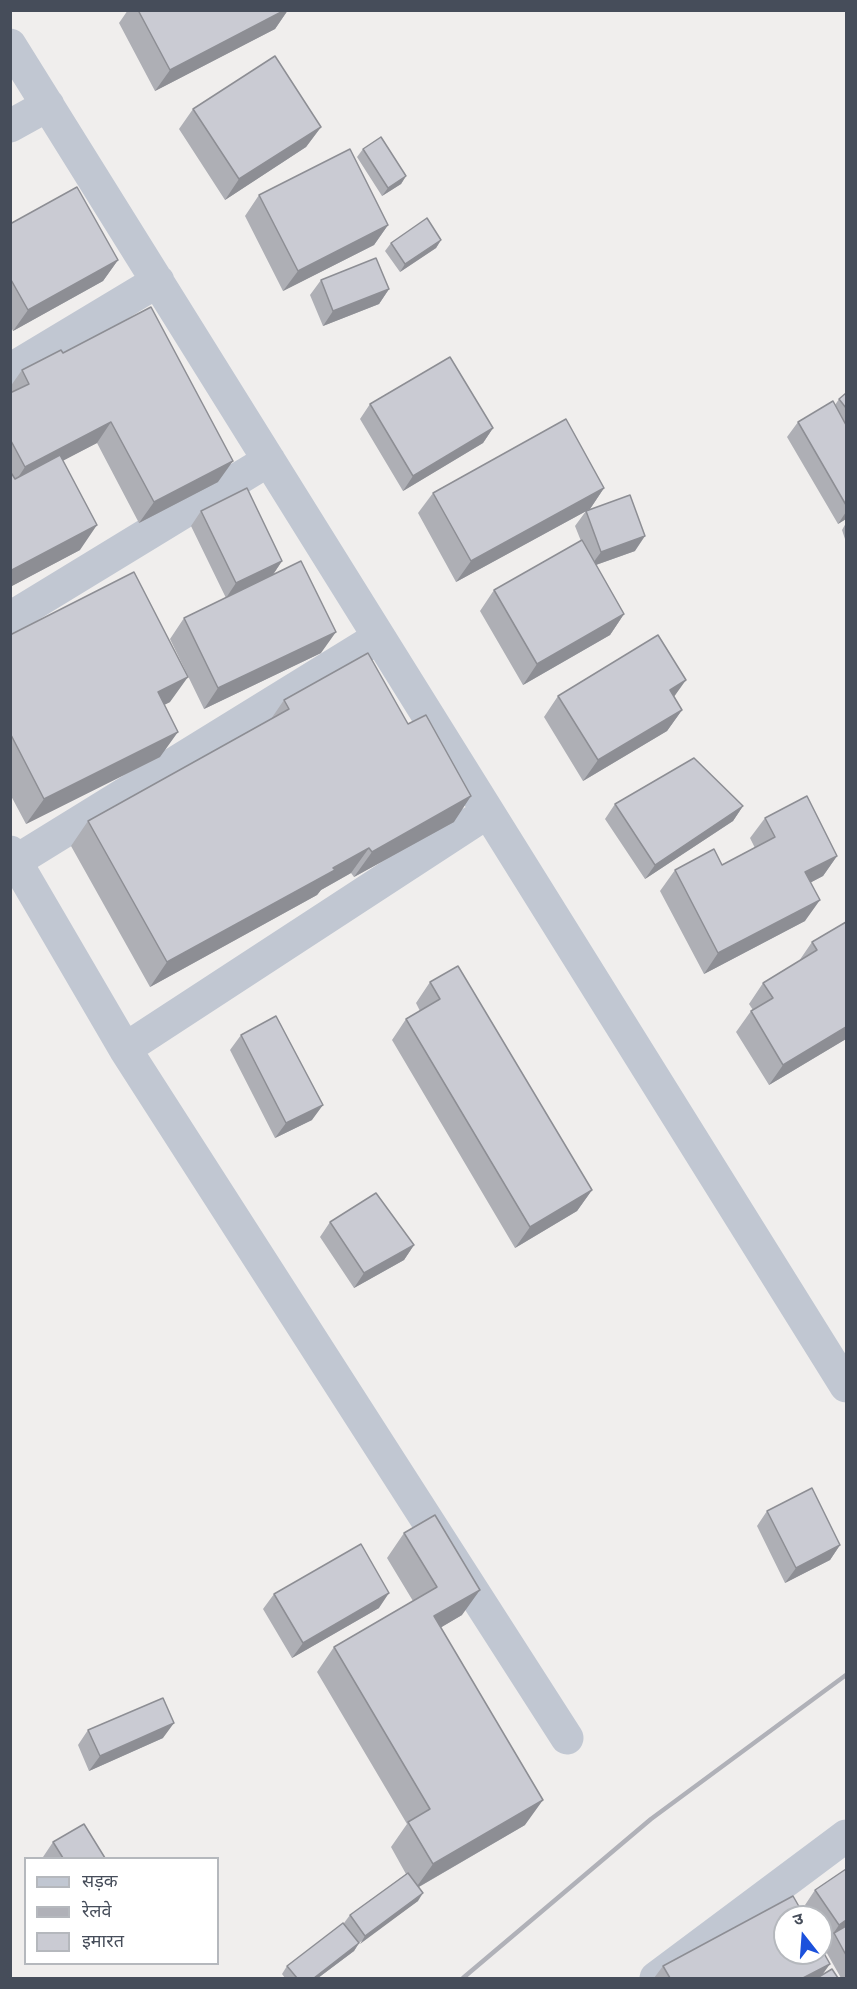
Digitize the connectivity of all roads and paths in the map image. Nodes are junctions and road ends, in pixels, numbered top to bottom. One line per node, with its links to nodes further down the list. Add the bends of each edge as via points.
1 (10, 45): 2 (street)
2 (48, 105): 3 (street); 4 (street)
3 (10, 126)
4 (158, 281): 5 (street); 6 (street)
5 (10, 370)
6 (269, 460): 7 (street); 8 (street)
7 (10, 618)
8 (379, 637): 9 (street); 10 (street)
9 (488, 812): 11 (street); 12 (street)
10 (13, 856): 11 (street)
11 (125, 1049): 13 (street)
12 (846, 1386)
13 (567, 1738)
14 (846, 1836): 15 (street)
15 (656, 1978)

